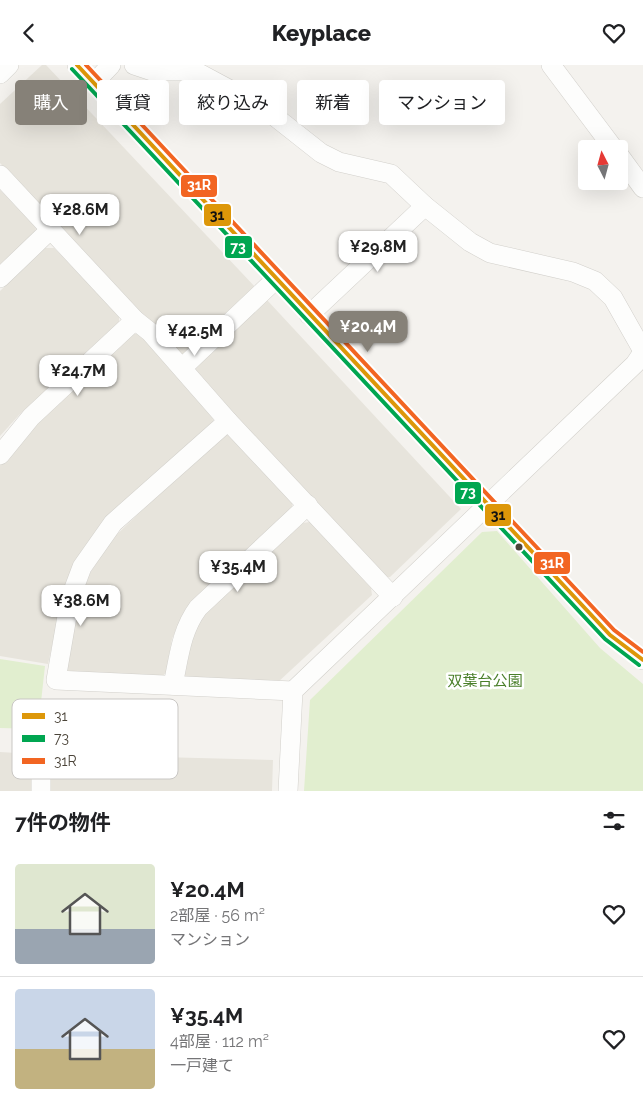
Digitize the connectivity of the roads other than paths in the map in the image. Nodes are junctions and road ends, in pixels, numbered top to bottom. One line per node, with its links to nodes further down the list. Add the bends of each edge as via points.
1 (9, 65): 6 (street)
2 (77, 65): 7 (street)
3 (111, 65): 7 (street)
4 (134, 65): 12 (street, via 152,71 196,71 264,108 327,156 339,162 391,174)
5 (551, 65): 8 (street)
6 (0, 74)
7 (94, 83): 15 (street)
8 (607, 140)
9 (628, 167): 11 (street)
10 (0, 175): 13 (street)
11 (643, 188)
12 (425, 206): 16 (street); 18 (street, via 470,242 490,253 573,272 595,281 613,298)
13 (50, 230): 14 (street); 17 (street)
14 (0, 278)
15 (276, 279): 16 (street); 19 (street)
16 (309, 315): 22 (street)
17 (135, 320): 19 (street); 21 (street, via 31,417)
18 (643, 352): 22 (street, via 635,364)
19 (182, 368): 20 (street)
20 (228, 421): 23 (street); 26 (street, via 112,523 82,567 62,630 56,680)
21 (0, 455)
22 (488, 504): 24 (street); 25 (street, via 610,635)
23 (308, 505): 24 (street); 26 (street, via 189,620 182,637)
24 (394, 597): 27 (street)
25 (643, 660)
26 (173, 685): 27 (street)
27 (293, 691): 28 (street)
28 (288, 791)

